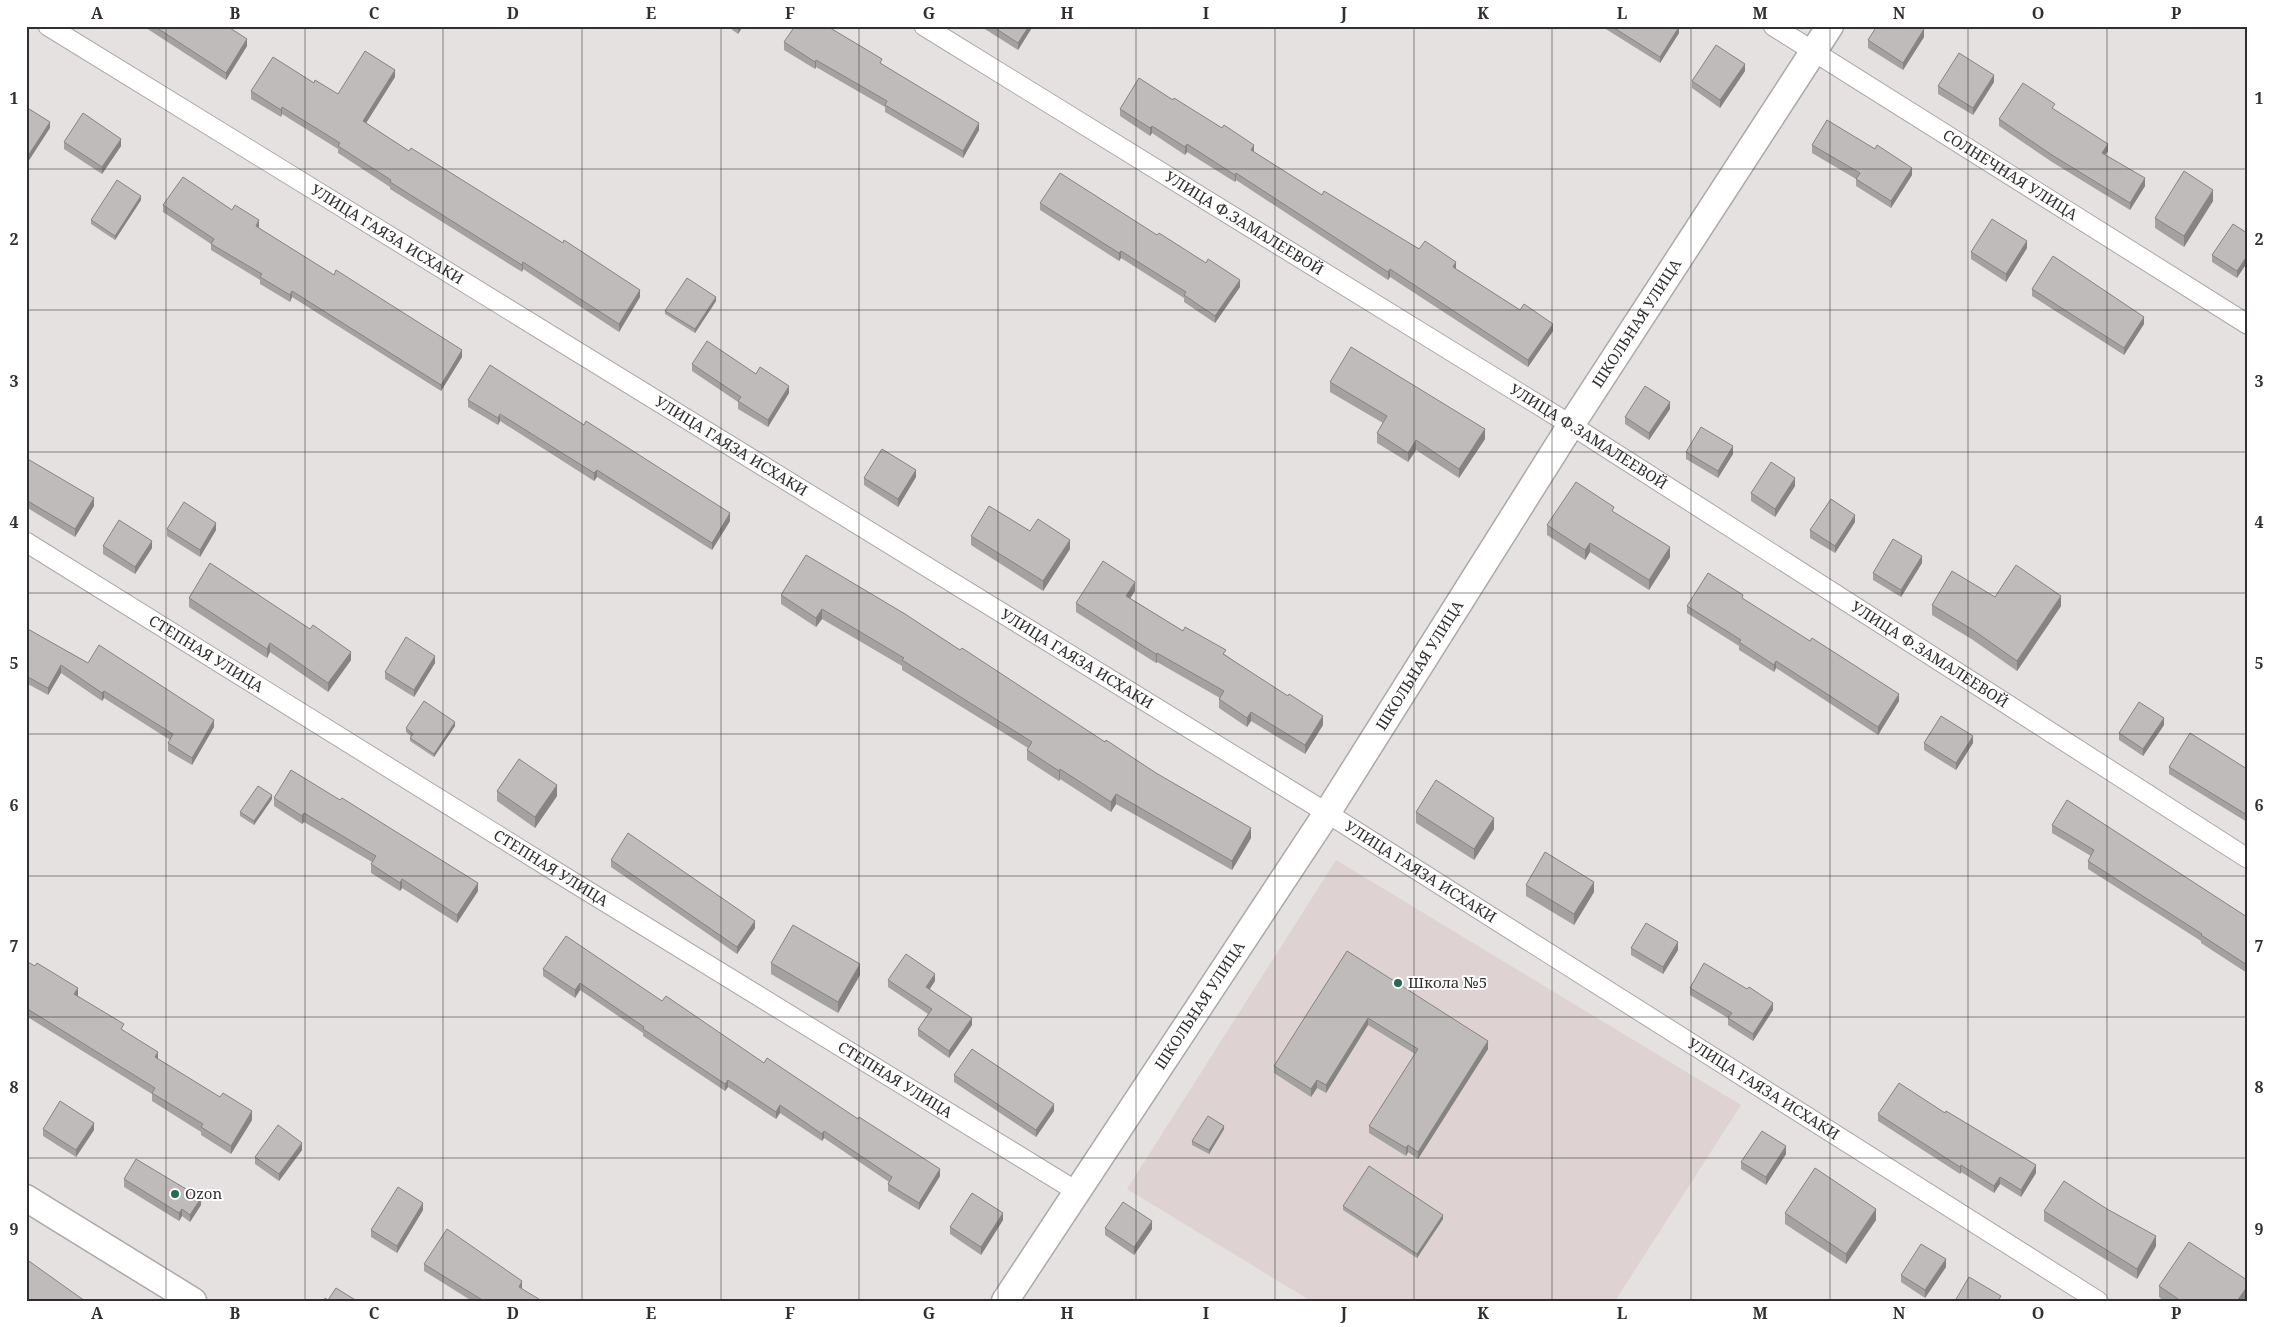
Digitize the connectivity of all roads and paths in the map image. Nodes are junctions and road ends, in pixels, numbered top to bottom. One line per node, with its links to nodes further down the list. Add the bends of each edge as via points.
1 (48, 26): 9 (street, УЛИЦА ГАЯЗА ИСХАКИ)
2 (924, 26): 7 (street, УЛИЦА Ф.ЗАМАЛЕЕВОЙ)
3 (1772, 26): 5 (street, СОЛНЕЧНАЯ УЛИЦА)
4 (1830, 26): 5 (street, ШКОЛЬНАЯ УЛИЦА)
5 (1814, 52): 6 (street, СОЛНЕЧНАЯ УЛИЦА); 7 (street, ШКОЛЬНАЯ УЛИЦА)
6 (2247, 324)
7 (1571, 425): 9 (street, ШКОЛЬНАЯ УЛИЦА); 10 (street, УЛИЦА Ф.ЗАМАЛЕЕВОЙ)
8 (26, 542): 11 (street, СТЕПНАЯ УЛИЦА)
9 (1327, 813): 11 (street, ШКОЛЬНАЯ УЛИЦА); 15 (street, УЛИЦА ГАЯЗА ИСХАКИ)
10 (2247, 858)
11 (1076, 1192): 14 (street, ШКОЛЬНАЯ УЛИЦА)
12 (26, 1198): 13 (street)
13 (193, 1301)
14 (1005, 1301)
15 (2098, 1301)

